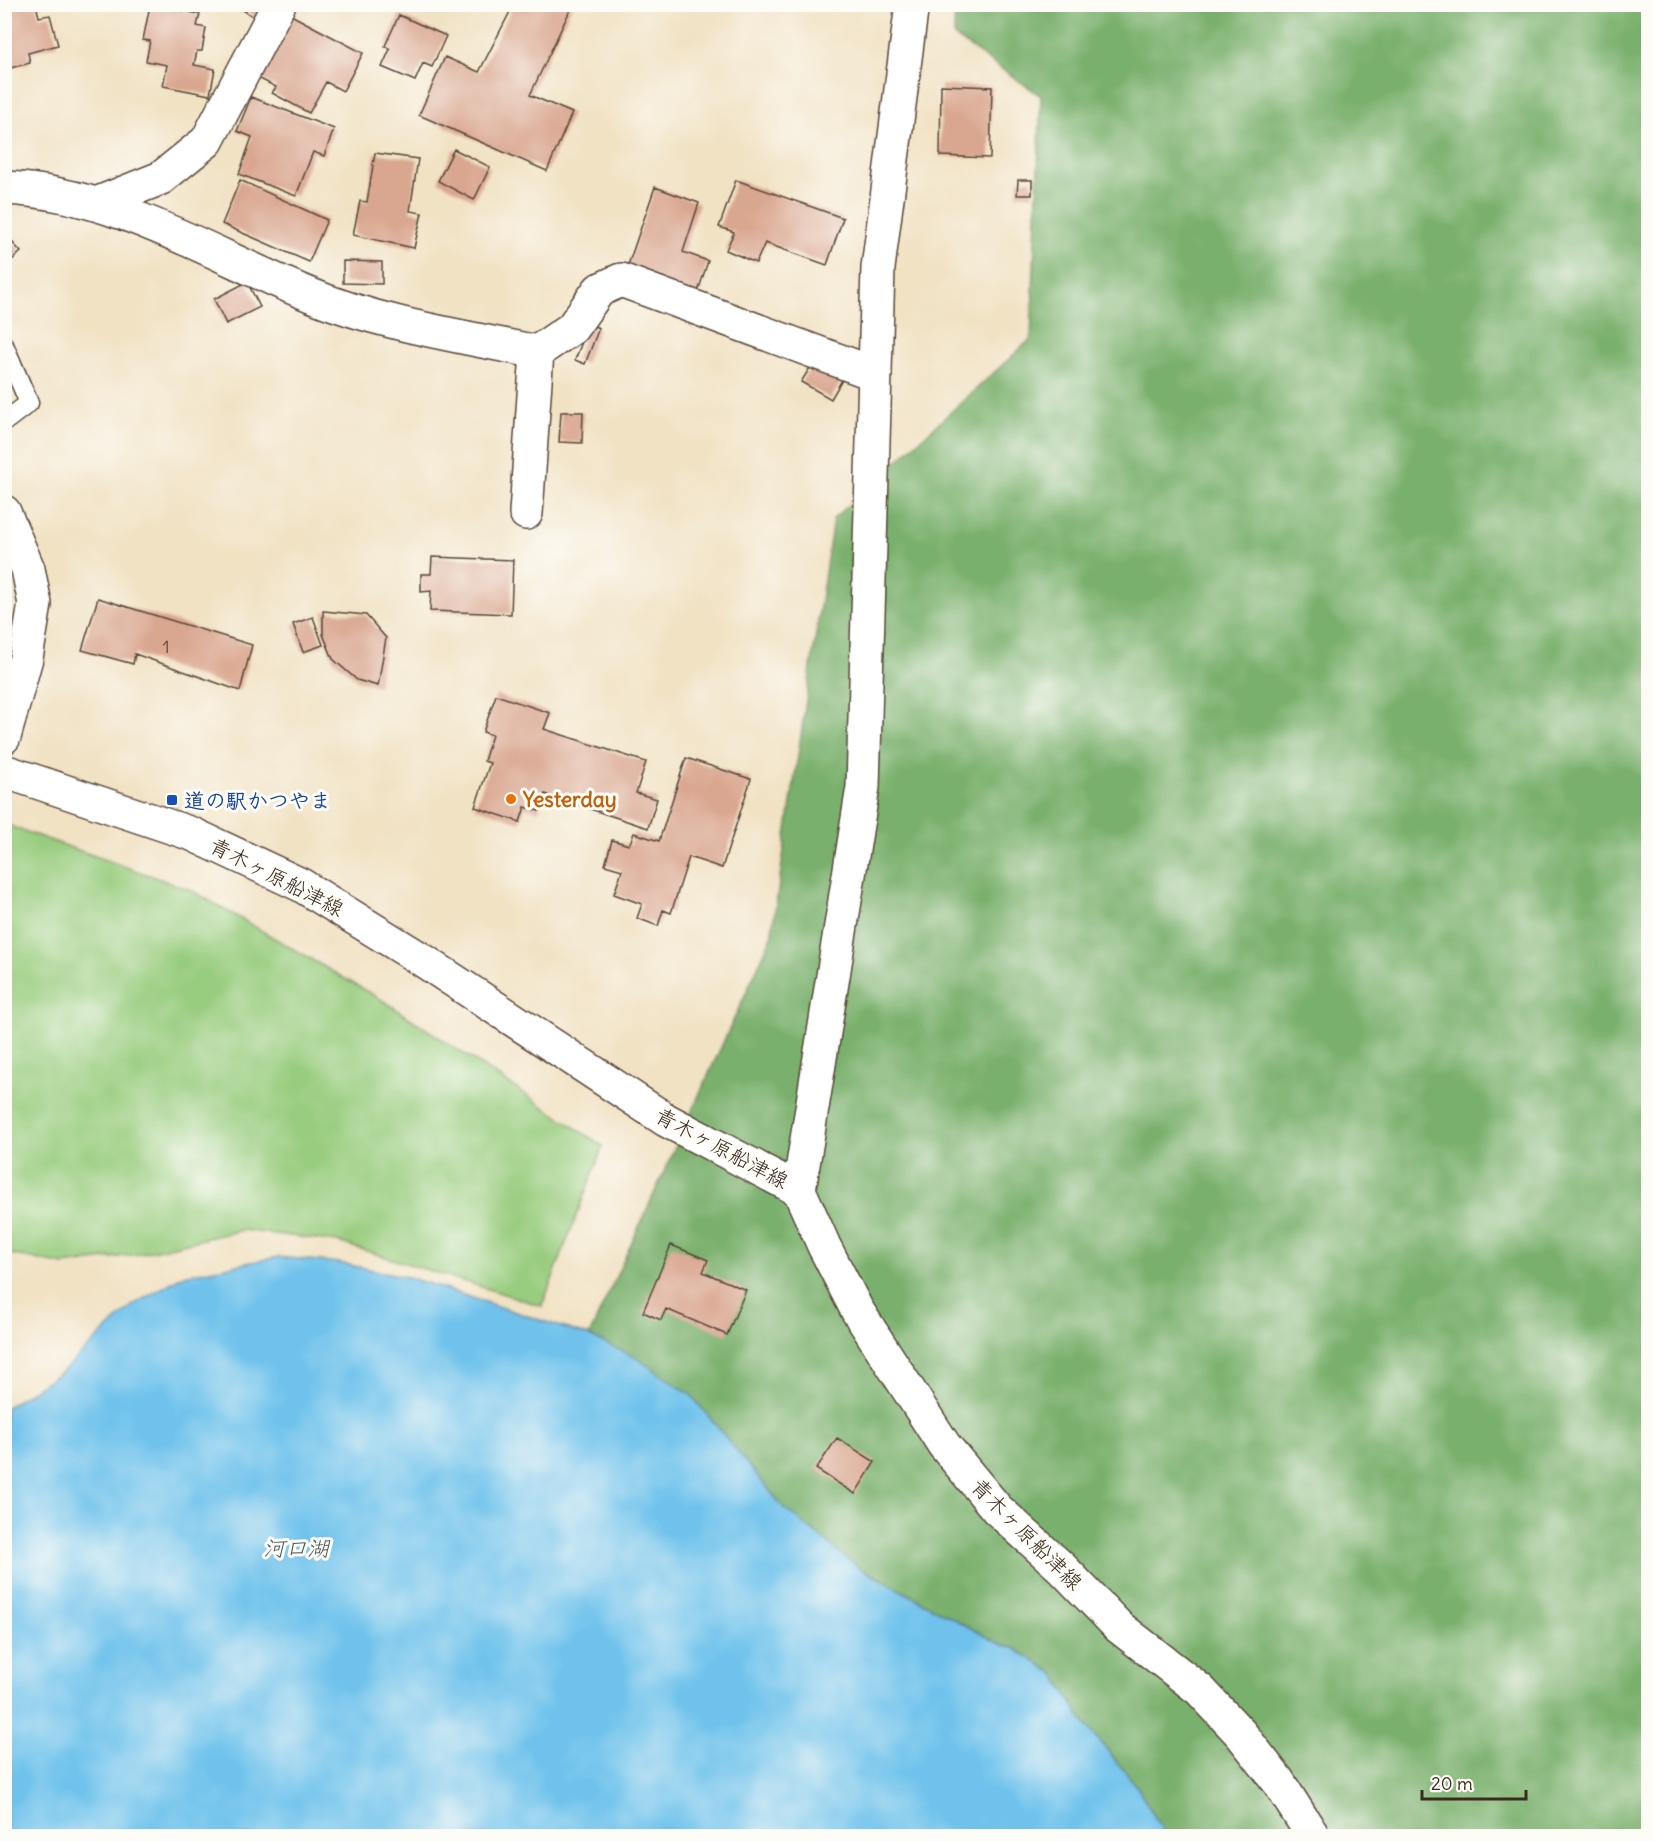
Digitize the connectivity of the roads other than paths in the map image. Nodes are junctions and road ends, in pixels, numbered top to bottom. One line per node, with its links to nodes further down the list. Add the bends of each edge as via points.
1 (279, 4): 4 (street, via 207,141 161,178)
2 (912, 4): 7 (street, via 878,268)
3 (4, 188): 4 (street)
4 (96, 204): 6 (street, via 171,232 308,295 370,316)
5 (4, 345): 8 (lane, via 29,403)
6 (537, 352): 7 (street, via 572,328 598,290 621,280); 10 (street)
7 (875, 374): 14 (street, via 863,787)
8 (4, 422)
9 (4, 512): 11 (street)
10 (526, 513)
11 (16, 567): 12 (street, via 34,604 26,658)
12 (4, 737)
13 (4, 771): 14 (street, 青木ヶ原船津線, via 192,834 301,885 666,1120)
14 (800, 1190): 15 (street, 青木ヶ原船津線, via 857,1310 944,1445 997,1509 1062,1568 1119,1628 1200,1690 1225,1716 1278,1781)
15 (1312, 1836)

